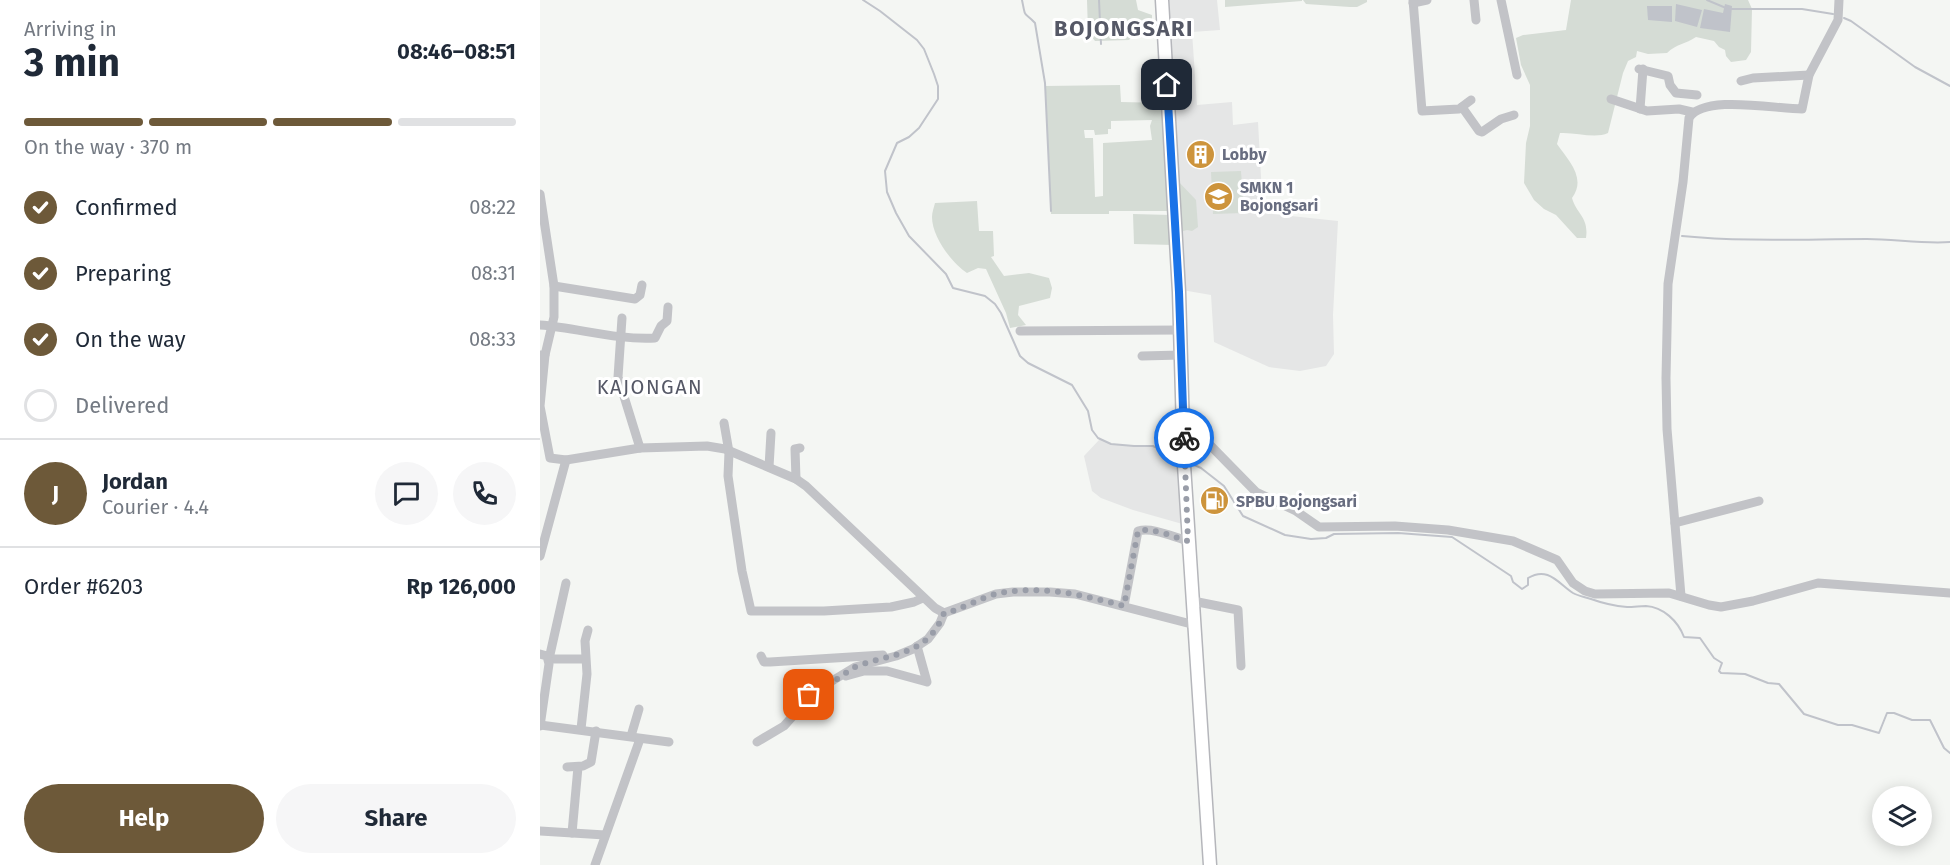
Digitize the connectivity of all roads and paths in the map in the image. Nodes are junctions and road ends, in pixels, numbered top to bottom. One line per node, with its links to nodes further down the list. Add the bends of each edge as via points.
1 (1162, 0): 27 (main road)
2 (1427, 0): 6 (street)
3 (1474, 0): 7 (street)
4 (1501, 0): 8 (street)
5 (1839, 0): 9 (street, via 1836,25)
6 (1413, 2): 15 (street, via 1421,110)
7 (1476, 20)
8 (1517, 75)
9 (1809, 75): 10 (street); 18 (street, via 1802,109 1728,105)
10 (1741, 81)
11 (1676, 93): 12 (street); 16 (street, via 1668,76 1641,69); 17 (street)
12 (1696, 95)
13 (1611, 99): 16 (street)
14 (1471, 100): 15 (street)
15 (1462, 107): 19 (street, via 1482,132)
16 (1640, 110): 17 (street)
17 (1675, 110): 18 (street)
18 (1692, 112): 44 (street, via 1668,284 1668,429)
19 (1514, 115)
20 (540, 194): 22 (street)
21 (642, 285): 22 (street, via 635,299)
22 (554, 286): 26 (street)
23 (668, 307): 29 (street, via 668,321 655,338)
24 (622, 318): 29 (street)
25 (540, 325): 26 (street)
26 (552, 326): 29 (street); 30 (street)
27 (1180, 330): 28 (street); 31 (main road)
28 (1020, 331)
29 (621, 337): 37 (street, via 618,377)
30 (543, 355): 34 (street)
31 (1181, 355): 32 (street); 35 (main road)
32 (1142, 356)
33 (724, 423): 39 (street)
34 (541, 424): 40 (street, via 550,458)
35 (1184, 432): 45 (main road); 49 (street, via 1207,442 1256,492 1319,527 1448,530 1524,545 1569,567 1572,583 1595,594 1656,592)
36 (771, 433): 41 (street)
37 (640, 448): 39 (street, via 690,445); 40 (street)
38 (800, 448): 42 (street, via 795,449)
39 (729, 452): 41 (street); 50 (street, via 728,476 751,611 891,607)
40 (566, 460): 46 (street)
41 (769, 467): 42 (street)
42 (796, 479): 50 (street)
43 (1759, 501): 44 (street)
44 (1675, 523): 49 (street)
45 (1188, 541): 51 (main road); 52 (street, via 1138,531)
46 (541, 549)
47 (566, 583): 57 (street)
48 (1950, 593): 49 (street, via 1818,583 1721,607)
49 (1681, 596)
50 (923, 597): 53 (street)
51 (1193, 602): 54 (main road); 61 (street, via 1238,610)
52 (1124, 606): 53 (street, via 1075,594 1013,592 996,594); 54 (street)
53 (944, 613): 56 (street, via 940,624)
54 (1195, 625): 76 (main road)
55 (588, 630): 60 (street)
56 (918, 646): 59 (street); 62 (street, via 927,682 887,671 864,671)
57 (544, 656): 60 (street); 64 (street)
58 (761, 656): 59 (street, via 764,662)
59 (896, 656): 62 (street, via 855,667)
60 (584, 659): 65 (street, via 587,674)
61 (1241, 666)
62 (836, 680): 69 (street, via 803,699 784,726)
63 (639, 709): 67 (street)
64 (540, 725): 65 (street)
65 (581, 729): 66 (street)
66 (596, 731): 67 (street); 71 (street, via 591,762)
67 (635, 738): 68 (street); 74 (street)
68 (669, 742)
69 (757, 742)
70 (567, 767): 71 (street)
71 (578, 767): 73 (street)
72 (540, 831): 73 (street)
73 (572, 833): 74 (street)
74 (605, 835): 75 (street)
75 (595, 865)
76 (1210, 865)

